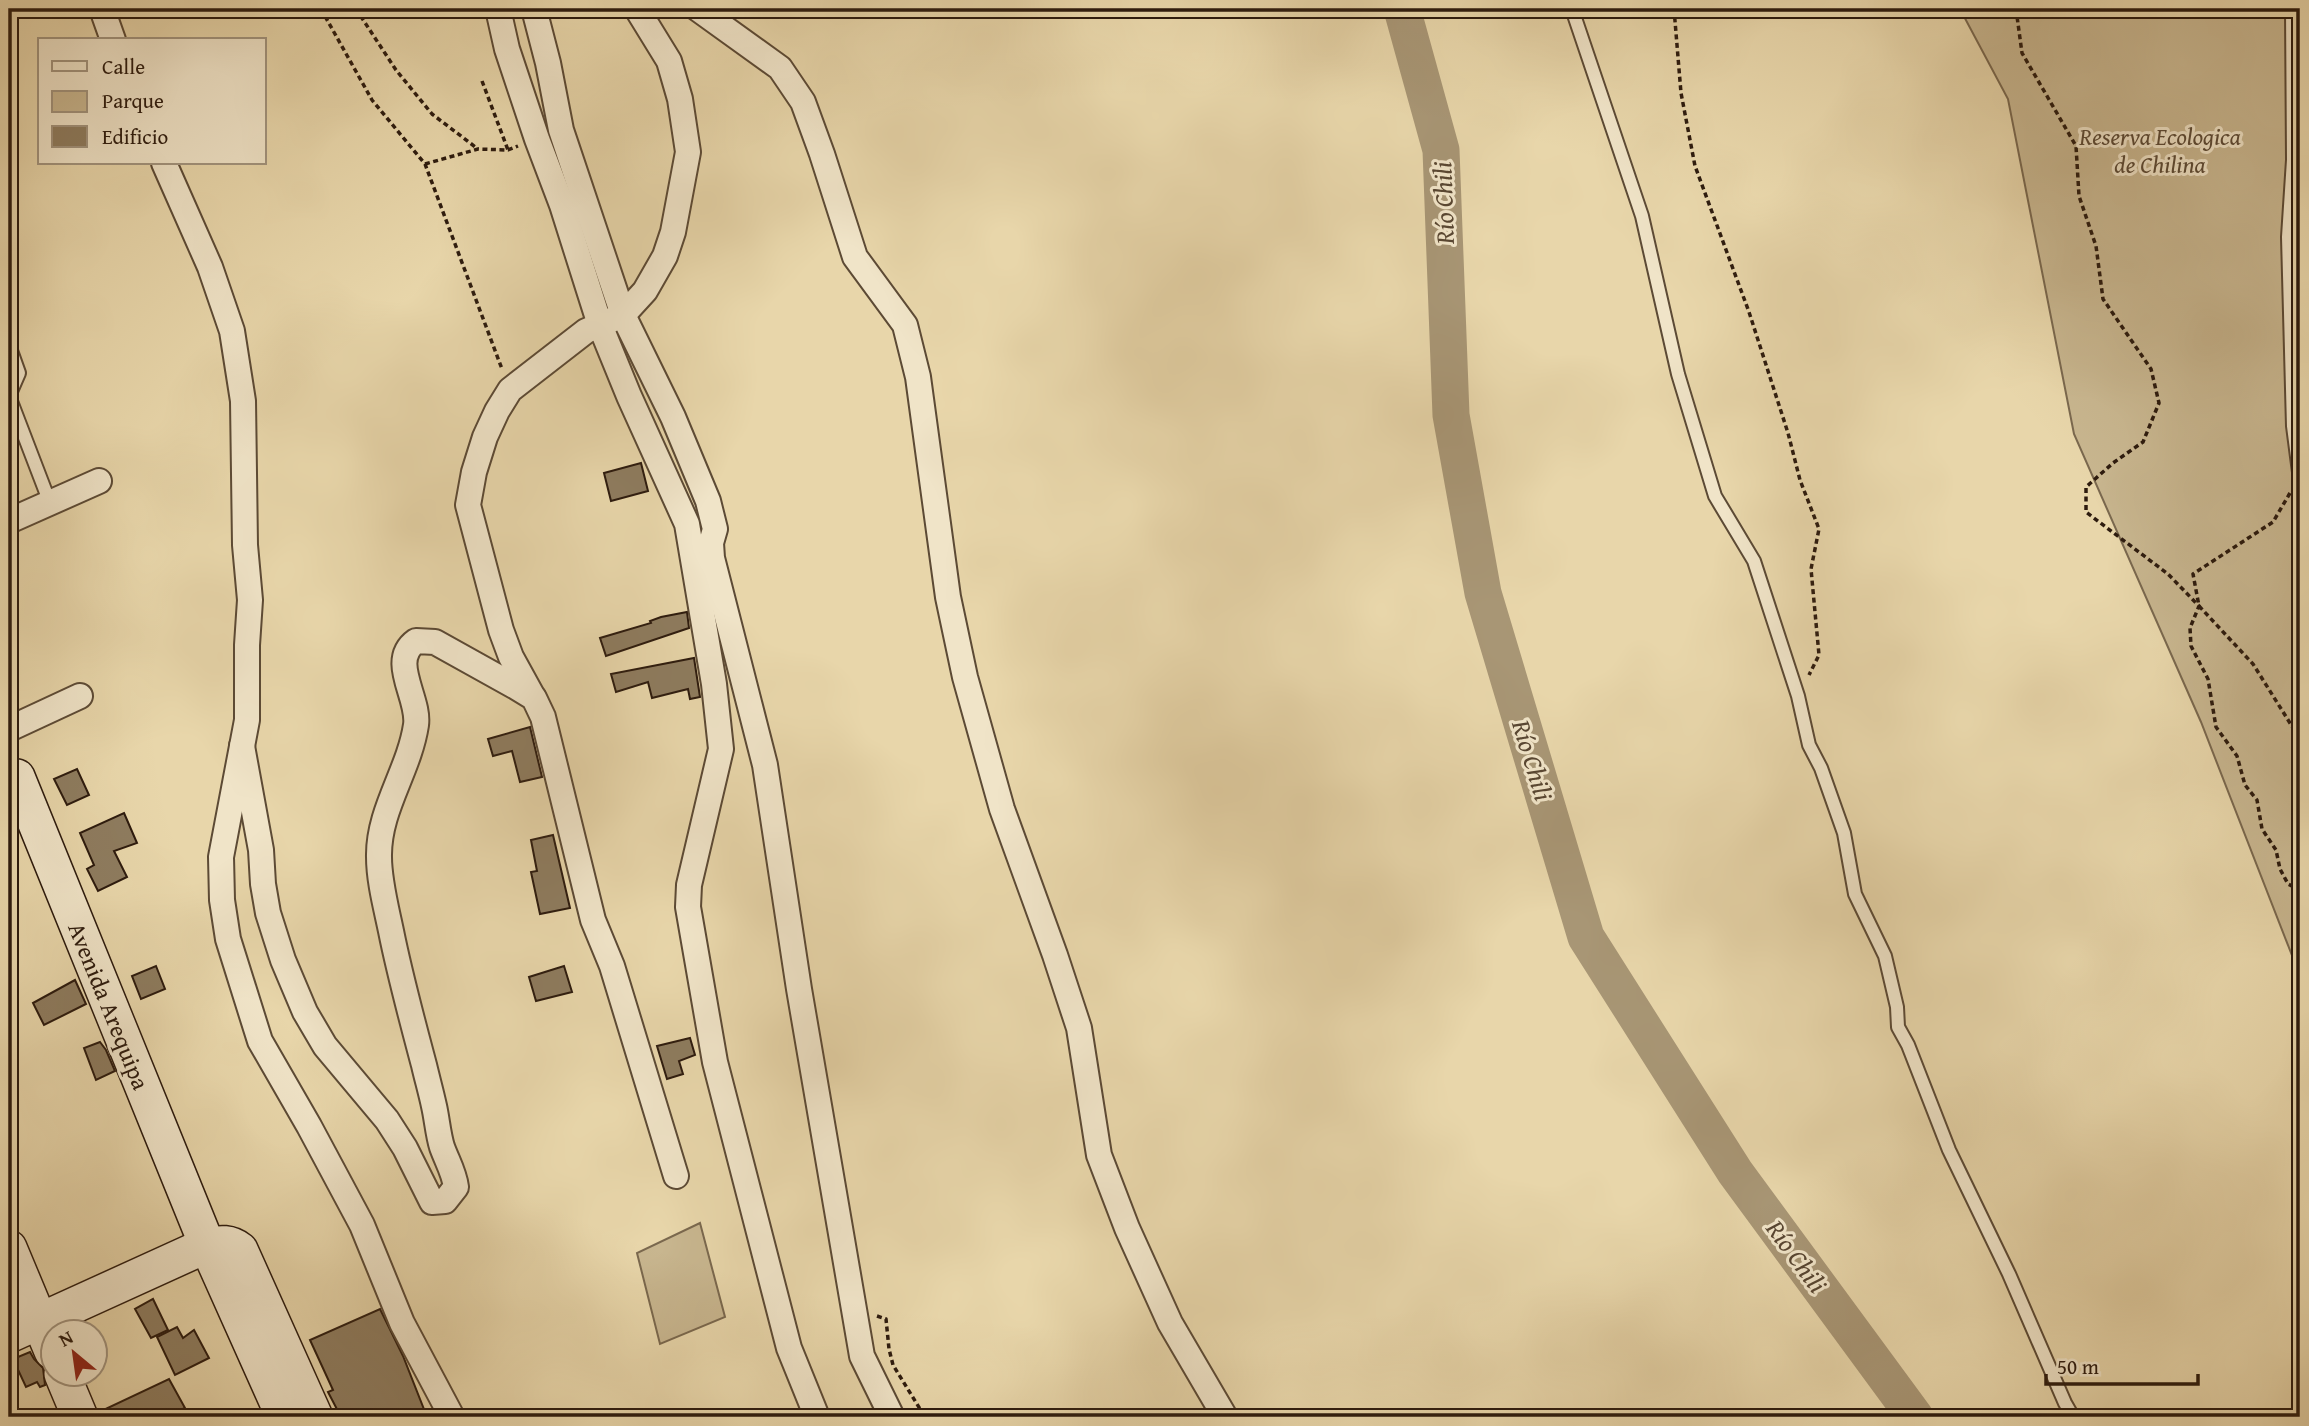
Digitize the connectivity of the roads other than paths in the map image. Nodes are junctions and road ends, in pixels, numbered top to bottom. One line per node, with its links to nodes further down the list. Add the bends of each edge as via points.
1 (102, 9): 8 (street)
2 (498, 9): 11 (street, via 507,49)
3 (534, 9): 10 (street, via 561,130)
4 (637, 9): 10 (street, via 669,61 688,152 665,256 645,292)
5 (698, 9): 34 (street, via 780,68 803,102 855,257 905,325 918,377 948,597 965,677 1002,809 1079,1028 1099,1155 1170,1323)
6 (1572, 9): 35 (lane, via 1642,216 1678,374 1716,496 1754,561 1809,745 1844,833 1855,894 1885,956 1898,1027 1949,1150)
7 (2292, 9): 14 (lane, via 2293,160 2288,237 2292,426)
8 (112, 38)
9 (164, 164): 21 (street, via 210,267 232,331 243,401 250,600 247,720)
10 (623, 315): 11 (street); 33 (street, via 673,418 715,528 712,558 765,765 862,1356)
11 (600, 325): 19 (street, via 510,390 485,437 468,505 501,630); 32 (street, via 687,524 721,749 689,885 688,907 715,1062 789,1348)
12 (9, 345): 13 (lane, via 19,373)
13 (9, 396): 16 (lane)
14 (2300, 479)
15 (99, 481): 16 (street)
16 (50, 503): 17 (street)
17 (9, 521)
18 (80, 696): 20 (street)
19 (534, 698): 21 (street, via 435,642 416,641 405,654 403,666 416,725 380,833 379,858 401,980 442,1147 455,1175 456,1187 445,1201 432,1202 387,1120 325,1046 305,1013 268,913); 23 (street, via 543,717 593,920 612,966)
20 (9, 729)
21 (242, 746): 31 (street, via 221,857 228,939 260,1041 362,1225 402,1323)
22 (11, 775): 24 (main road, Avenida Arequipa)
23 (676, 1176)
24 (208, 1245): 26 (main road); 29 (main road, Avenida Arequipa); 30 (main road, via 233,1244 240,1250)
25 (9, 1248): 26 (main road)
26 (34, 1336)
27 (68, 1388): 28 (main road)
28 (80, 1417)
29 (284, 1417)
30 (315, 1417)
31 (452, 1417)
32 (817, 1417)
33 (892, 1417)
34 (1225, 1417)
35 (2073, 1417)

